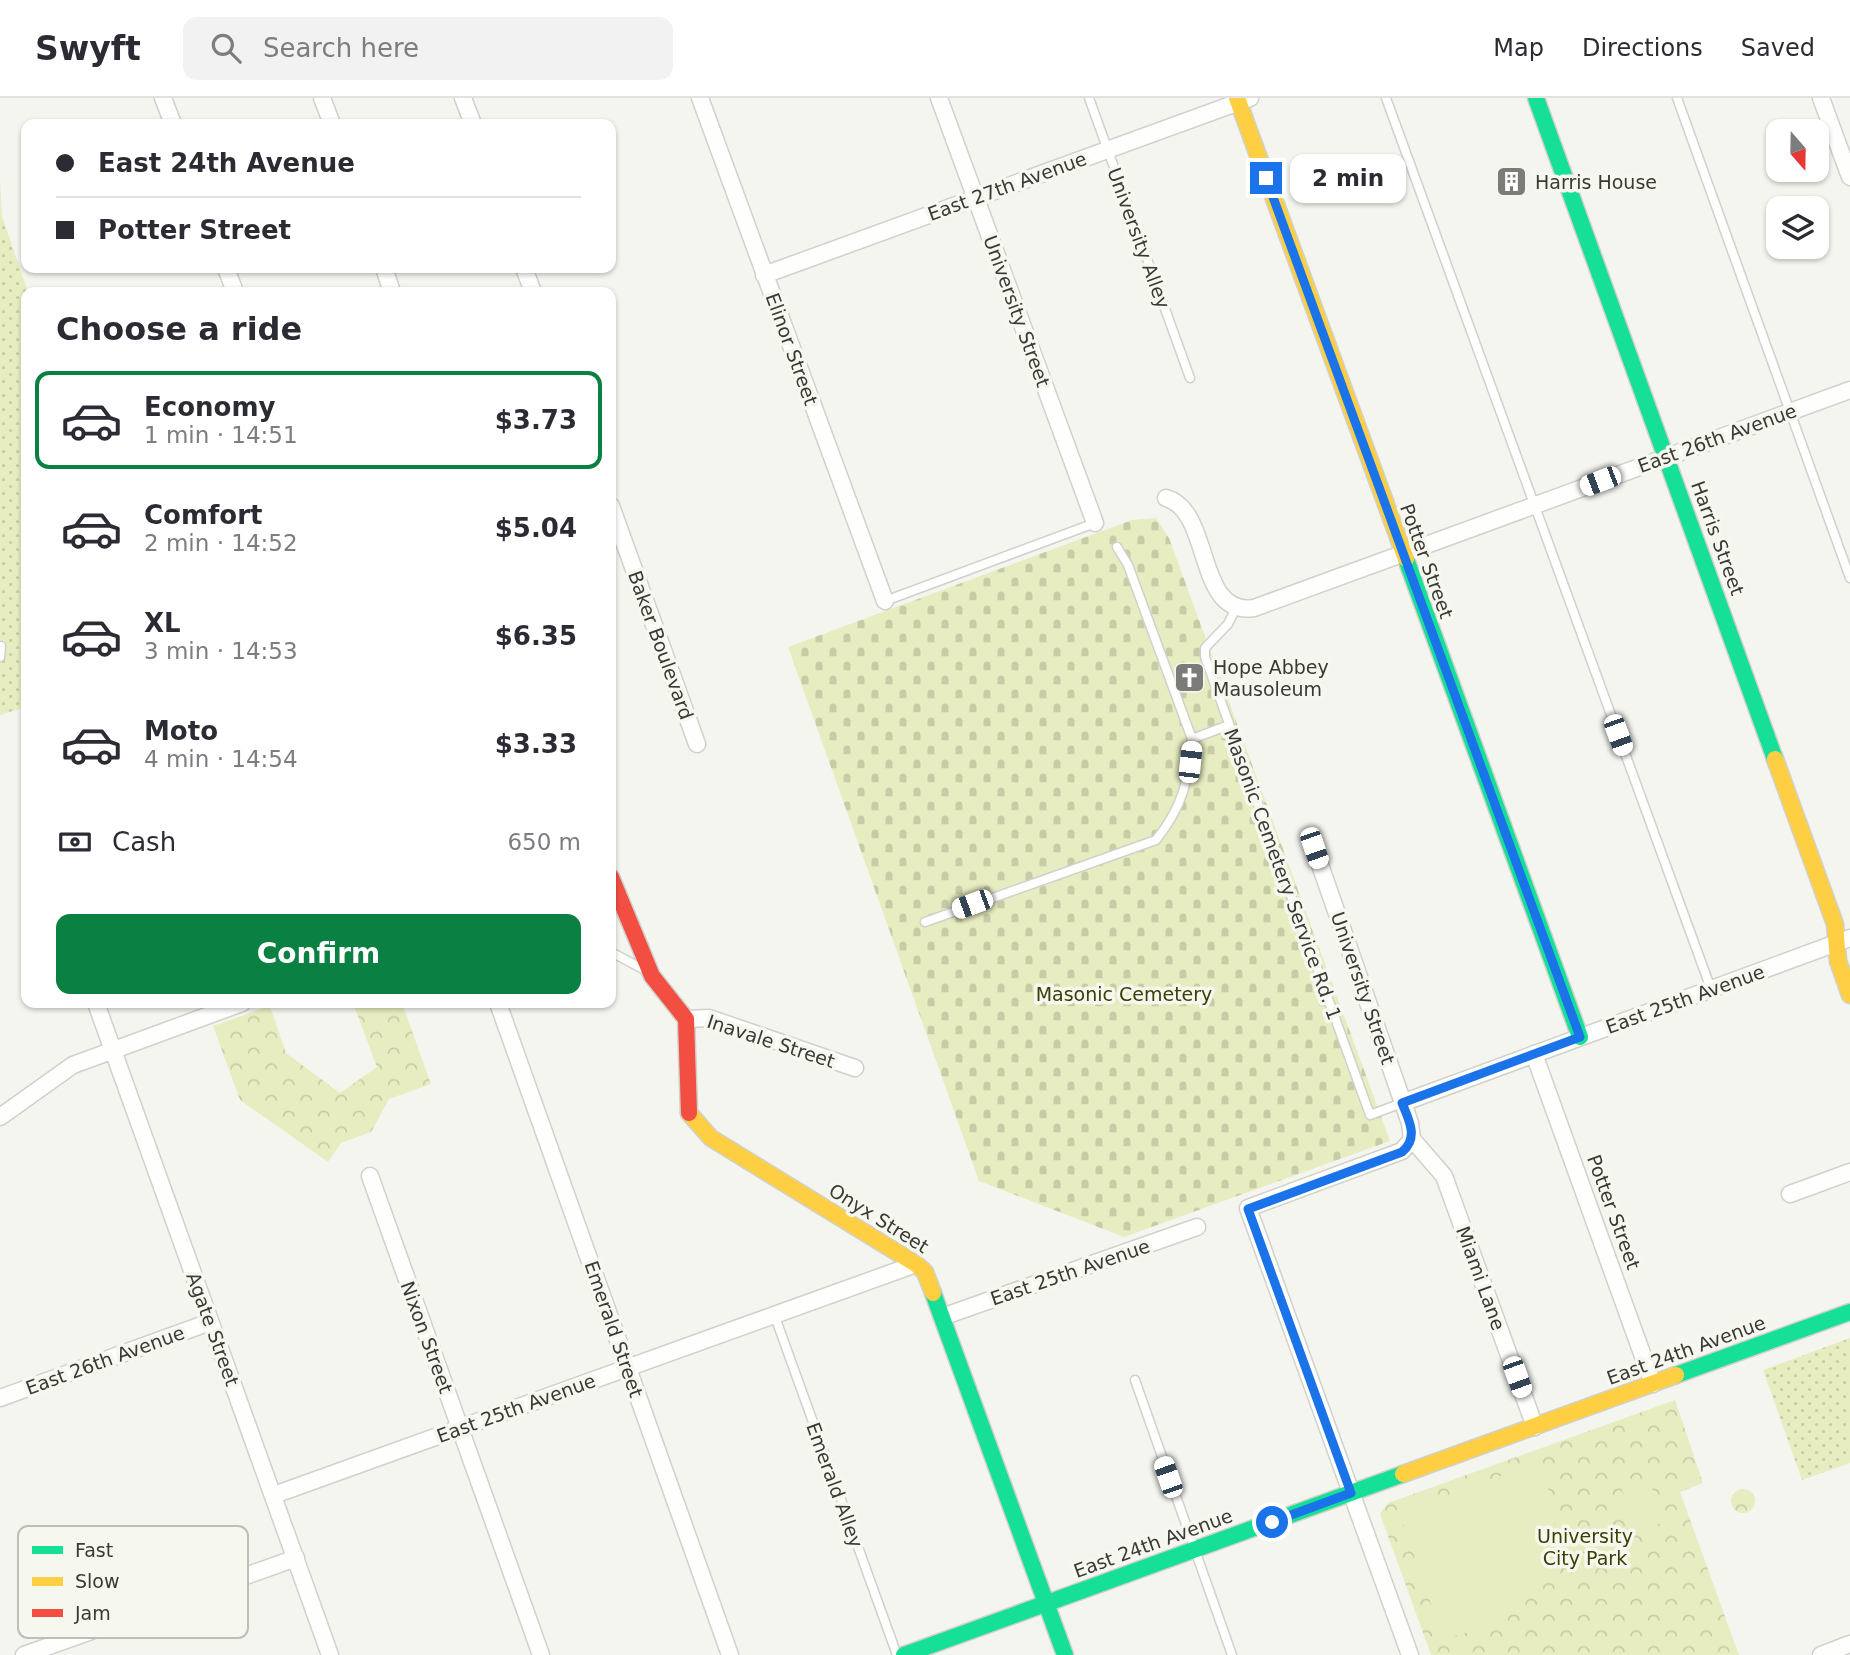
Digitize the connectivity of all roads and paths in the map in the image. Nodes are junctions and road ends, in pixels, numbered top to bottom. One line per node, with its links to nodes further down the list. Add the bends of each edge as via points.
1 (163, 98): 12 (street)
2 (322, 98): 13 (street)
3 (463, 98): 14 (street)
4 (700, 98): 18 (street, Elinor Street)
5 (939, 98): 17 (street, University Street)
6 (1089, 98): 15 (lane, University Alley)
7 (1386, 98): 24 (lane)
8 (1536, 98): 22 (street, Harris Street)
9 (1677, 98): 21 (lane)
10 (1821, 98): 16 (street)
11 (1242, 99): 15 (street, East 27th Avenue); 28 (street, Potter Street)
12 (171, 119)
13 (330, 119)
14 (470, 119)
15 (1107, 150): 17 (street, East 27th Avenue); 19 (lane, University Alley)
16 (1850, 177)
17 (975, 198): 18 (street, East 27th Avenue); 26 (street, University Street)
18 (764, 275): 30 (street, Elinor Street)
19 (1190, 378)
20 (1850, 390): 21 (street, East 26th Avenue)
21 (1790, 412): 22 (street, East 26th Avenue); 29 (lane)
22 (1667, 456): 24 (street, East 26th Avenue); 40 (street, Harris Street)
23 (1166, 498): 31 (street, via 1184,510 1218,591)
24 (1534, 506): 28 (street, East 26th Avenue); 43 (lane)
25 (616, 520): 36 (street, Baker Boulevard)
26 (1095, 523): 30 (lane)
27 (1117, 547): 35 (lane, via 1128,565)
28 (1402, 555): 31 (street, East 26th Avenue, via 1254,608); 49 (street, Potter Street)
29 (1850, 578)
30 (885, 601)
31 (1236, 608): 34 (lane, Masonic Cemetery Service Rd. 1, via 1228,625 1205,648)
32 (1, 646): 33 (lane)
33 (0, 657)
34 (1229, 725): 35 (lane); 53 (lane, Masonic Cemetery Service Rd. 1, via 1370,1115)
35 (1192, 739): 39 (lane, via 1188,783 1173,818 1156,840)
36 (697, 744)
37 (1311, 839): 53 (street, University Street)
38 (616, 889): 42 (street)
39 (925, 922)
40 (1844, 940): 43 (street, East 25th Avenue); 44 (street, Harris Street, via 1838,961)
41 (616, 955): 42 (lane)
42 (652, 976): 48 (street)
43 (1711, 989): 49 (street, East 25th Avenue)
44 (1850, 995)
45 (98, 1008): 50 (street, Agate Street)
46 (229, 1008): 50 (street)
47 (500, 1008): 65 (street, Emerald Street)
48 (686, 1018): 52 (street, Inavale Street, via 709,1018); 60 (street, Onyx Street, via 687,1102 702,1131)
49 (1580, 1037): 51 (street, East 25th Avenue)
50 (113, 1051): 54 (street, via 66,1070); 64 (street, Agate Street)
51 (1534, 1054): 53 (street, East 25th Avenue); 67 (street, Potter Street)
52 (855, 1068)
53 (1402, 1103): 55 (street, University Street)
54 (0, 1118)
55 (1412, 1139): 69 (street, Miami Lane, via 1444,1176); 71 (street, via 1402,1152 1248,1209)
56 (1850, 1172): 58 (street)
57 (370, 1176): 70 (street, Nixon Street)
58 (1790, 1194)
59 (1197, 1227): 63 (street, East 25th Avenue)
60 (916, 1264): 62 (street, East 25th Avenue); 63 (street, Onyx Street, via 925,1272)
61 (1850, 1312): 67 (street, East 24th Avenue)
62 (774, 1314): 65 (street, East 25th Avenue); 83 (lane, Emerald Alley)
63 (942, 1317): 76 (street, Onyx Street)
64 (210, 1322): 68 (street, East 26th Avenue); 72 (street, Agate Street)
65 (627, 1368): 70 (street, East 25th Avenue); 82 (street, Emerald Street)
66 (1135, 1380): 73 (lane)
67 (1653, 1384): 69 (street, East 24th Avenue)
68 (0, 1398)
69 (1535, 1427): 71 (street, East 24th Avenue)
70 (460, 1429): 72 (street, East 25th Avenue); 81 (street, Nixon Street)
71 (1351, 1493): 73 (street, East 24th Avenue); 87 (street)
72 (274, 1495): 74 (street, Agate Street)
73 (1194, 1550): 76 (street, East 24th Avenue); 86 (lane)
74 (296, 1558): 75 (street); 80 (street, Agate Street)
75 (248, 1575)
76 (1046, 1604): 84 (street, East 24th Avenue); 85 (street, Onyx Street)
77 (72, 1638): 79 (street)
78 (1850, 1644): 88 (street)
79 (24, 1655)
80 (330, 1655)
81 (541, 1655)
82 (730, 1655)
83 (897, 1655)
84 (904, 1655)
85 (1065, 1655)
86 (1232, 1655)
87 (1410, 1655)
88 (1821, 1655)

